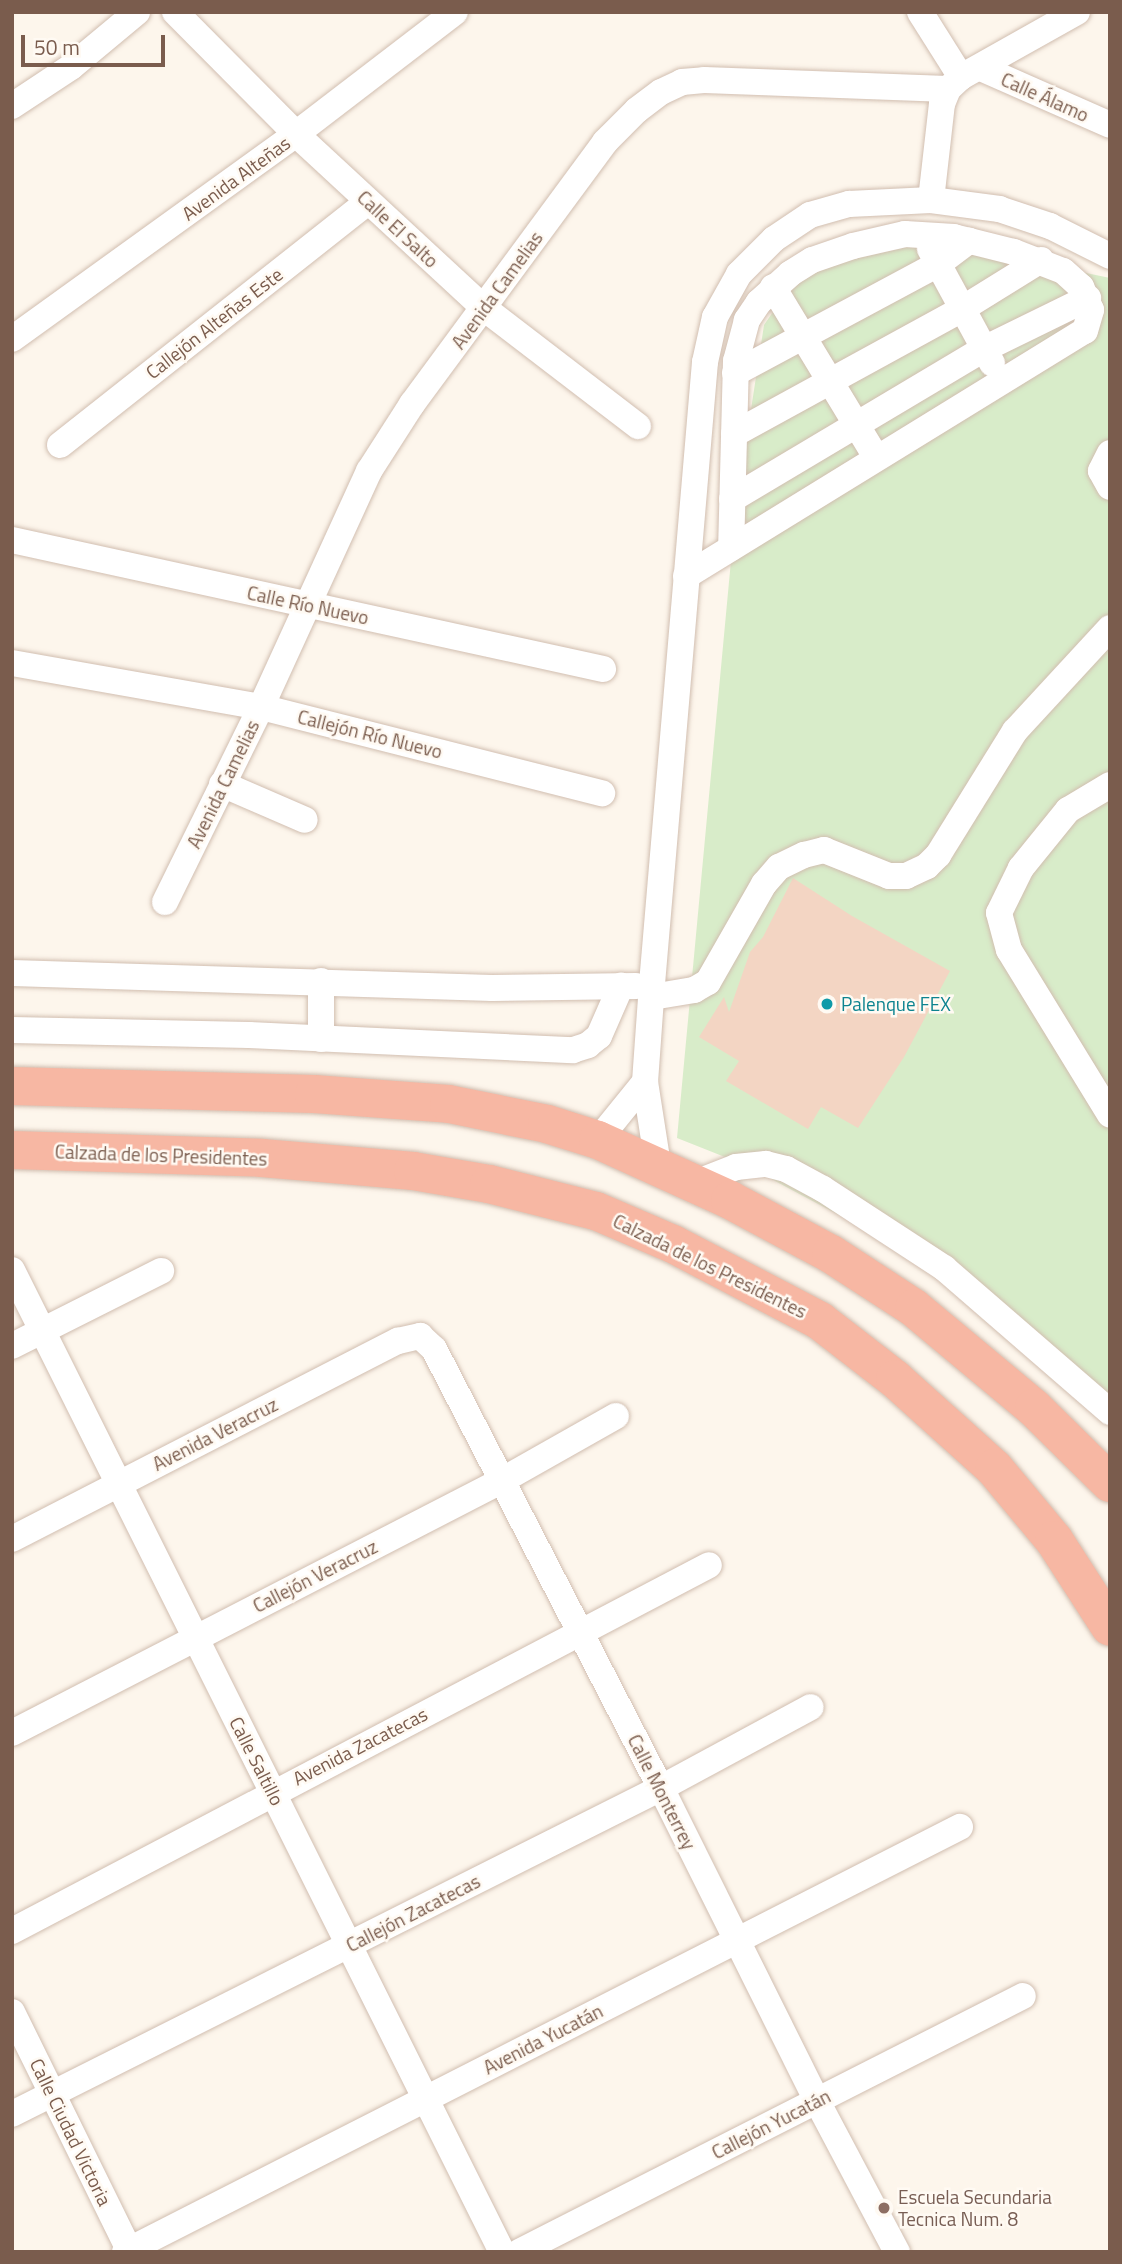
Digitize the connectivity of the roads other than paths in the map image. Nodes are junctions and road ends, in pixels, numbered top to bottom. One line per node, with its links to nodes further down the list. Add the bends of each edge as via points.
1 (137, 12): 7 (street, via 71,67)
2 (175, 12): 9 (street, Calle El Salto)
3 (455, 12): 9 (street, Avenida Alteñas)
4 (920, 12): 6 (street)
5 (1077, 12): 6 (street)
6 (963, 78): 8 (street, Calle Álamo); 10 (street, via 942,104); 19 (street, Avenida Camelias, via 704,80 671,87 637,110 605,142)
7 (12, 106)
8 (1110, 125)
9 (296, 134): 11 (street, Calle El Salto); 22 (street, Avenida Alteñas)
10 (931, 200): 14 (street, via 999,209 1051,226); 37 (street, via 849,204 810,215 774,239 739,274 715,317 705,362)
11 (368, 202): 19 (street, Calle El Salto); 30 (street, Callejón Alteñas Este)
12 (922, 235): 13 (street); 16 (street); 17 (street, via 905,234 812,260)
13 (969, 241): 15 (street); 16 (street)
14 (1110, 256)
15 (1041, 260): 18 (street, via 1063,271); 20 (street)
16 (938, 264): 20 (street); 21 (street)
17 (773, 287): 21 (street); 24 (street, via 747,320)
18 (1088, 298): 23 (street); 26 (street, via 1090,320 1085,331)
19 (484, 307): 28 (street, Calle El Salto); 38 (street, Avenida Camelias, via 369,471)
20 (962, 309): 23 (street); 25 (street)
21 (803, 336): 24 (street); 25 (street)
22 (12, 339)
23 (984, 349): 26 (street); 27 (street)
24 (735, 373): 29 (street)
25 (829, 380): 27 (street); 29 (street)
26 (1002, 382): 32 (street)
27 (855, 423): 32 (street); 34 (street)
28 (638, 426)
29 (734, 434): 34 (street)
30 (60, 445)
31 (1110, 453): 33 (street, via 1101,471)
32 (876, 457): 36 (street)
33 (1110, 487)
34 (732, 499): 36 (street)
35 (12, 540): 38 (street, Calle Río Nuevo)
36 (731, 548): 37 (street)
37 (686, 576): 51 (street)
38 (308, 605): 41 (street, Calle Río Nuevo); 42 (street, Avenida Camelias)
39 (1110, 628): 51 (street, via 1015,731 927,866 906,876 889,876 824,850 791,861 764,884 708,982 694,990)
40 (12, 663): 42 (street, Callejón Río Nuevo)
41 (603, 669)
42 (261, 707): 43 (street, Avenida Camelias); 45 (street, Callejón Río Nuevo)
43 (222, 784): 46 (street); 47 (street, Avenida Camelias)
44 (1110, 785): 56 (street, via 1068,810 1021,868 999,914 1009,950)
45 (602, 793)
46 (305, 820)
47 (165, 902)
48 (12, 973): 49 (street)
49 (321, 981): 50 (street, via 492,988); 53 (street)
50 (621, 986): 51 (street); 53 (street, via 599,1036 573,1050)
51 (652, 991): 54 (street)
52 (12, 1030): 53 (street)
53 (321, 1039)
54 (645, 1082): 57 (street); 59 (street)
55 (12, 1086): 57 (highway, via 313,1094 449,1104 547,1124)
56 (1110, 1115)
57 (598, 1140): 59 (highway)
58 (12, 1150): 73 (highway, Calzada de los Presidentes, via 261,1158 414,1171 596,1211 673,1244 820,1321 895,1379 994,1468 1054,1540)
59 (658, 1165): 60 (highway)
60 (695, 1183): 66 (street, via 736,1167 766,1164 823,1189 944,1268); 70 (highway, via 831,1254 914,1308 1034,1408)
61 (12, 1270): 63 (street, Calle Saltillo)
62 (161, 1272): 63 (street)
63 (42, 1330): 65 (street); 69 (street, Calle Saltillo)
64 (420, 1336): 68 (street, Calle Monterrey, via 434,1349); 69 (street, Avenida Veracruz, via 398,1341)
65 (12, 1346)
66 (1110, 1412)
67 (616, 1416): 68 (street, Callejón Veracruz)
68 (501, 1480): 74 (street, Calle Monterrey); 75 (street, Callejón Veracruz)
69 (119, 1483): 71 (street, Avenida Veracruz); 75 (street, Calle Saltillo)
70 (1110, 1483)
71 (12, 1539)
72 (709, 1565): 74 (street, Avenida Zacatecas)
73 (1110, 1627)
74 (580, 1632): 78 (street, Calle Monterrey); 79 (street, Avenida Zacatecas)
75 (195, 1637): 77 (street, Callejón Veracruz); 79 (street, Calle Saltillo)
76 (811, 1707): 78 (street, Callejón Zacatecas)
77 (12, 1733)
78 (661, 1787): 82 (street, Calle Monterrey); 83 (street, Callejón Zacatecas)
79 (273, 1791): 81 (street, Avenida Zacatecas); 83 (street, Calle Saltillo)
80 (960, 1827): 82 (street, Avenida Yucatán)
81 (12, 1931)
82 (736, 1941): 87 (street, Avenida Yucatán); 88 (street, Calle Monterrey)
83 (350, 1945): 86 (street, Callejón Zacatecas); 87 (street, Calle Saltillo)
84 (1023, 1996): 88 (street, Callejón Yucatán)
85 (12, 2012): 86 (street, Calle Ciudad Victoria)
86 (52, 2093): 89 (street, Callejón Zacatecas); 91 (street, Calle Ciudad Victoria)
87 (426, 2099): 91 (street, Avenida Yucatán); 92 (street, Calle Saltillo)
88 (817, 2101): 90 (street, Calle Monterrey); 93 (street, Callejón Yucatán)
89 (12, 2114)
90 (887, 2248)
91 (128, 2251)
92 (502, 2252)
93 (519, 2252)

